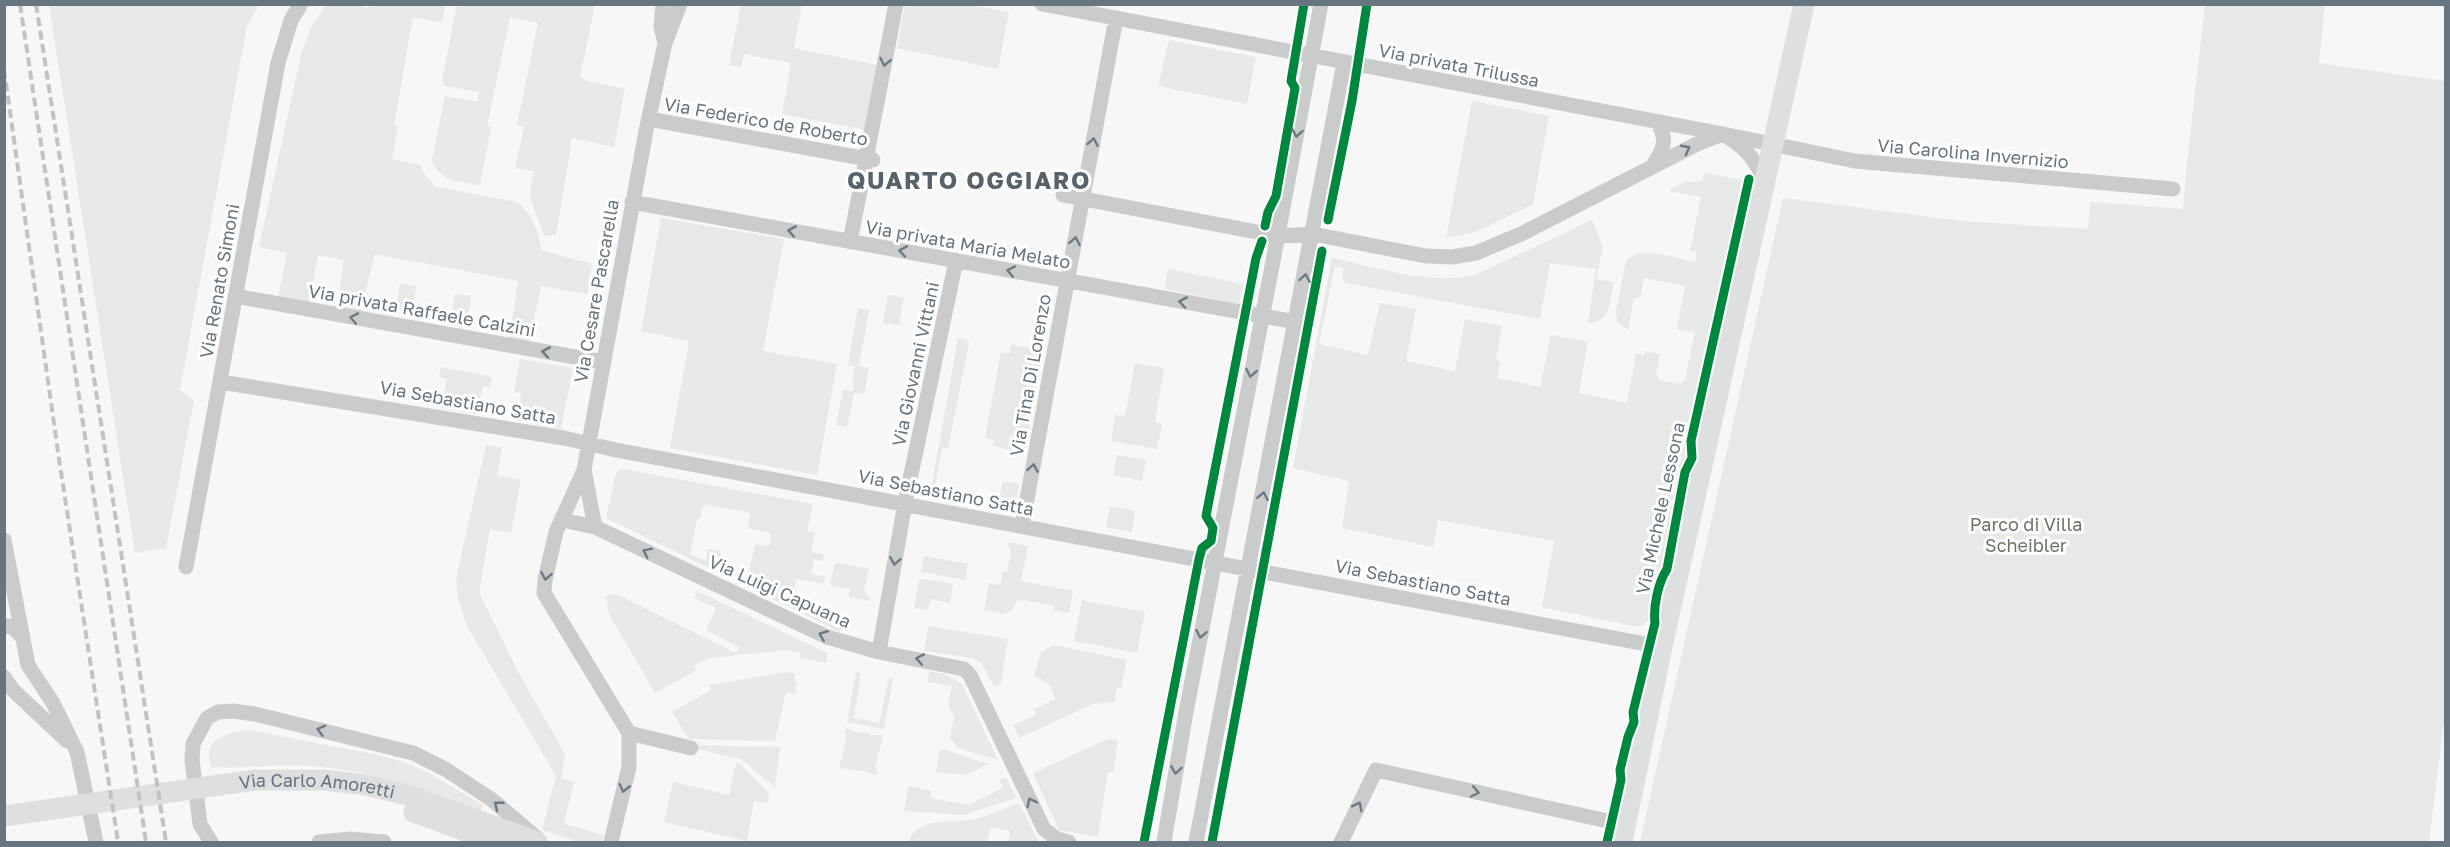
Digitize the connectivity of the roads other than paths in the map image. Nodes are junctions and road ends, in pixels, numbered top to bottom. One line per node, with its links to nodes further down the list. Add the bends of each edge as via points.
1 (301, 4): 28 (street, Via Renato Simoni, via 291,20 278,63)
2 (663, 4): 9 (street)
3 (680, 4): 9 (street)
4 (896, 4): 16 (street, one-way to 16)
5 (1042, 4): 8 (street, Via privata Trilussa)
6 (1321, 4): 10 (street)
7 (1804, 4): 15 (street, Via Michele Lessona)
8 (1116, 18): 10 (street, Via privata Trilussa); 21 (street, Via Tina Di Lorenzo, one-way to 8)
9 (665, 43): 12 (street, Via Cesare Pascarella)
10 (1311, 56): 11 (street, Via privata Trilussa); 24 (street, one-way to 24)
11 (1344, 63): 13 (street, Via privata Trilussa); 23 (street)
12 (649, 119): 16 (street, Via Federico de Roberto); 22 (street, Via Cesare Pascarella)
13 (1657, 122): 14 (street); 17 (street, via 1665,141)
14 (1723, 134): 15 (street); 17 (street, one-way to 14); 18 (street, via 1754,158)
15 (1772, 143): 18 (street, Via Michele Lessona); 19 (street, Via Carolina Invernizio, via 1877,165)
16 (871, 160): 25 (street)
17 (1651, 168): 23 (street, via 1476,253 1452,257 1426,255)
18 (1764, 178): 47 (street, Via Michele Lessona)
19 (2173, 189)
20 (1063, 195): 21 (street)
21 (1083, 199): 24 (street); 27 (street, Via Tina Di Lorenzo, one-way to 21)
22 (632, 202): 25 (street, Via privata Maria Melato, one-way to 22); 31 (street, Via Cesare Pascarella)
23 (1313, 234): 24 (street); 30 (street, one-way to 23)
24 (1278, 236): 29 (street)
25 (850, 242): 26 (street, Via privata Maria Melato, one-way to 25)
26 (956, 261): 27 (street, Via privata Maria Melato, one-way to 26); 35 (street, Via Giovanni Vittani)
27 (1067, 282): 29 (street, Via privata Maria Melato, one-way to 27); 37 (street, Via Tina Di Lorenzo, one-way to 27)
28 (235, 296): 31 (street, Via privata Raffaele Calzini, one-way to 28); 32 (street, Via Renato Simoni)
29 (1263, 316): 30 (street, Via privata Maria Melato); 41 (street, one-way to 41)
30 (1296, 322): 43 (street, one-way to 30)
31 (603, 362): 33 (street, Via Cesare Pascarella)
32 (221, 382): 33 (street, Via Sebastiano Satta); 42 (street, Via Renato Simoni)
33 (589, 444): 34 (street, Via Cesare Pascarella); 35 (street, Via Sebastiano Satta)
34 (584, 470): 36 (street, Via Cesare Pascarella); 38 (street)
35 (905, 503): 37 (street, Via Sebastiano Satta); 48 (street, Via Giovanni Vittani, one-way to 48)
36 (562, 520): 38 (street, Via Luigi Capuana); 52 (street, Via Cesare Pascarella, one-way to 52, via 544,580 544,593)
37 (1022, 526): 41 (street, Via Sebastiano Satta)
38 (595, 527): 48 (street, Via Luigi Capuana, one-way to 38, via 817,633)
39 (4, 540): 40 (street)
40 (8, 559): 44 (street); 46 (street)
41 (1215, 562): 43 (street, Via Sebastiano Satta); 69 (street, one-way to 69)
42 (186, 567)
43 (1250, 569): 47 (street, Via Sebastiano Satta); 70 (street)
44 (4, 582)
45 (4, 625): 46 (street, via 14,628)
46 (22, 637): 50 (street, via 28,665)
47 (1662, 647): 59 (street, Via Michele Lessona)
48 (879, 652): 68 (street, Via Luigi Capuana, one-way to 48, via 1044,829 970,675 957,666)
49 (4, 677): 51 (street)
50 (36, 678): 51 (street); 54 (street)
51 (20, 695): 54 (street)
52 (629, 733): 53 (street); 67 (street, one-way to 67, via 629,767)
53 (691, 748)
54 (77, 752): 60 (street)
55 (214, 792): 56 (street, Via Carlo Amoretti); 64 (street, Via Carlo Amoretti, via 358,799 416,813); 65 (street, Via Carlo Amoretti, via 255,780 323,780 366,785 428,802)
56 (75, 814): 57 (street, Via Carlo Amoretti); 58 (street, Via Carlo Amoretti)
57 (4, 816)
58 (4, 829)
59 (1624, 834): 71 (street, one-way to 59, via 1376,770)
60 (96, 843)
61 (211, 843): 66 (street, one-way to 61, via 491,799 413,753 233,711 207,718 193,744 200,824)
62 (319, 843): 63 (street, via 351,839)
63 (384, 843)
64 (495, 843)
65 (537, 843)
66 (543, 843)
67 (611, 843)
68 (1069, 843)
69 (1164, 843)
70 (1196, 843)
71 (1341, 843)

